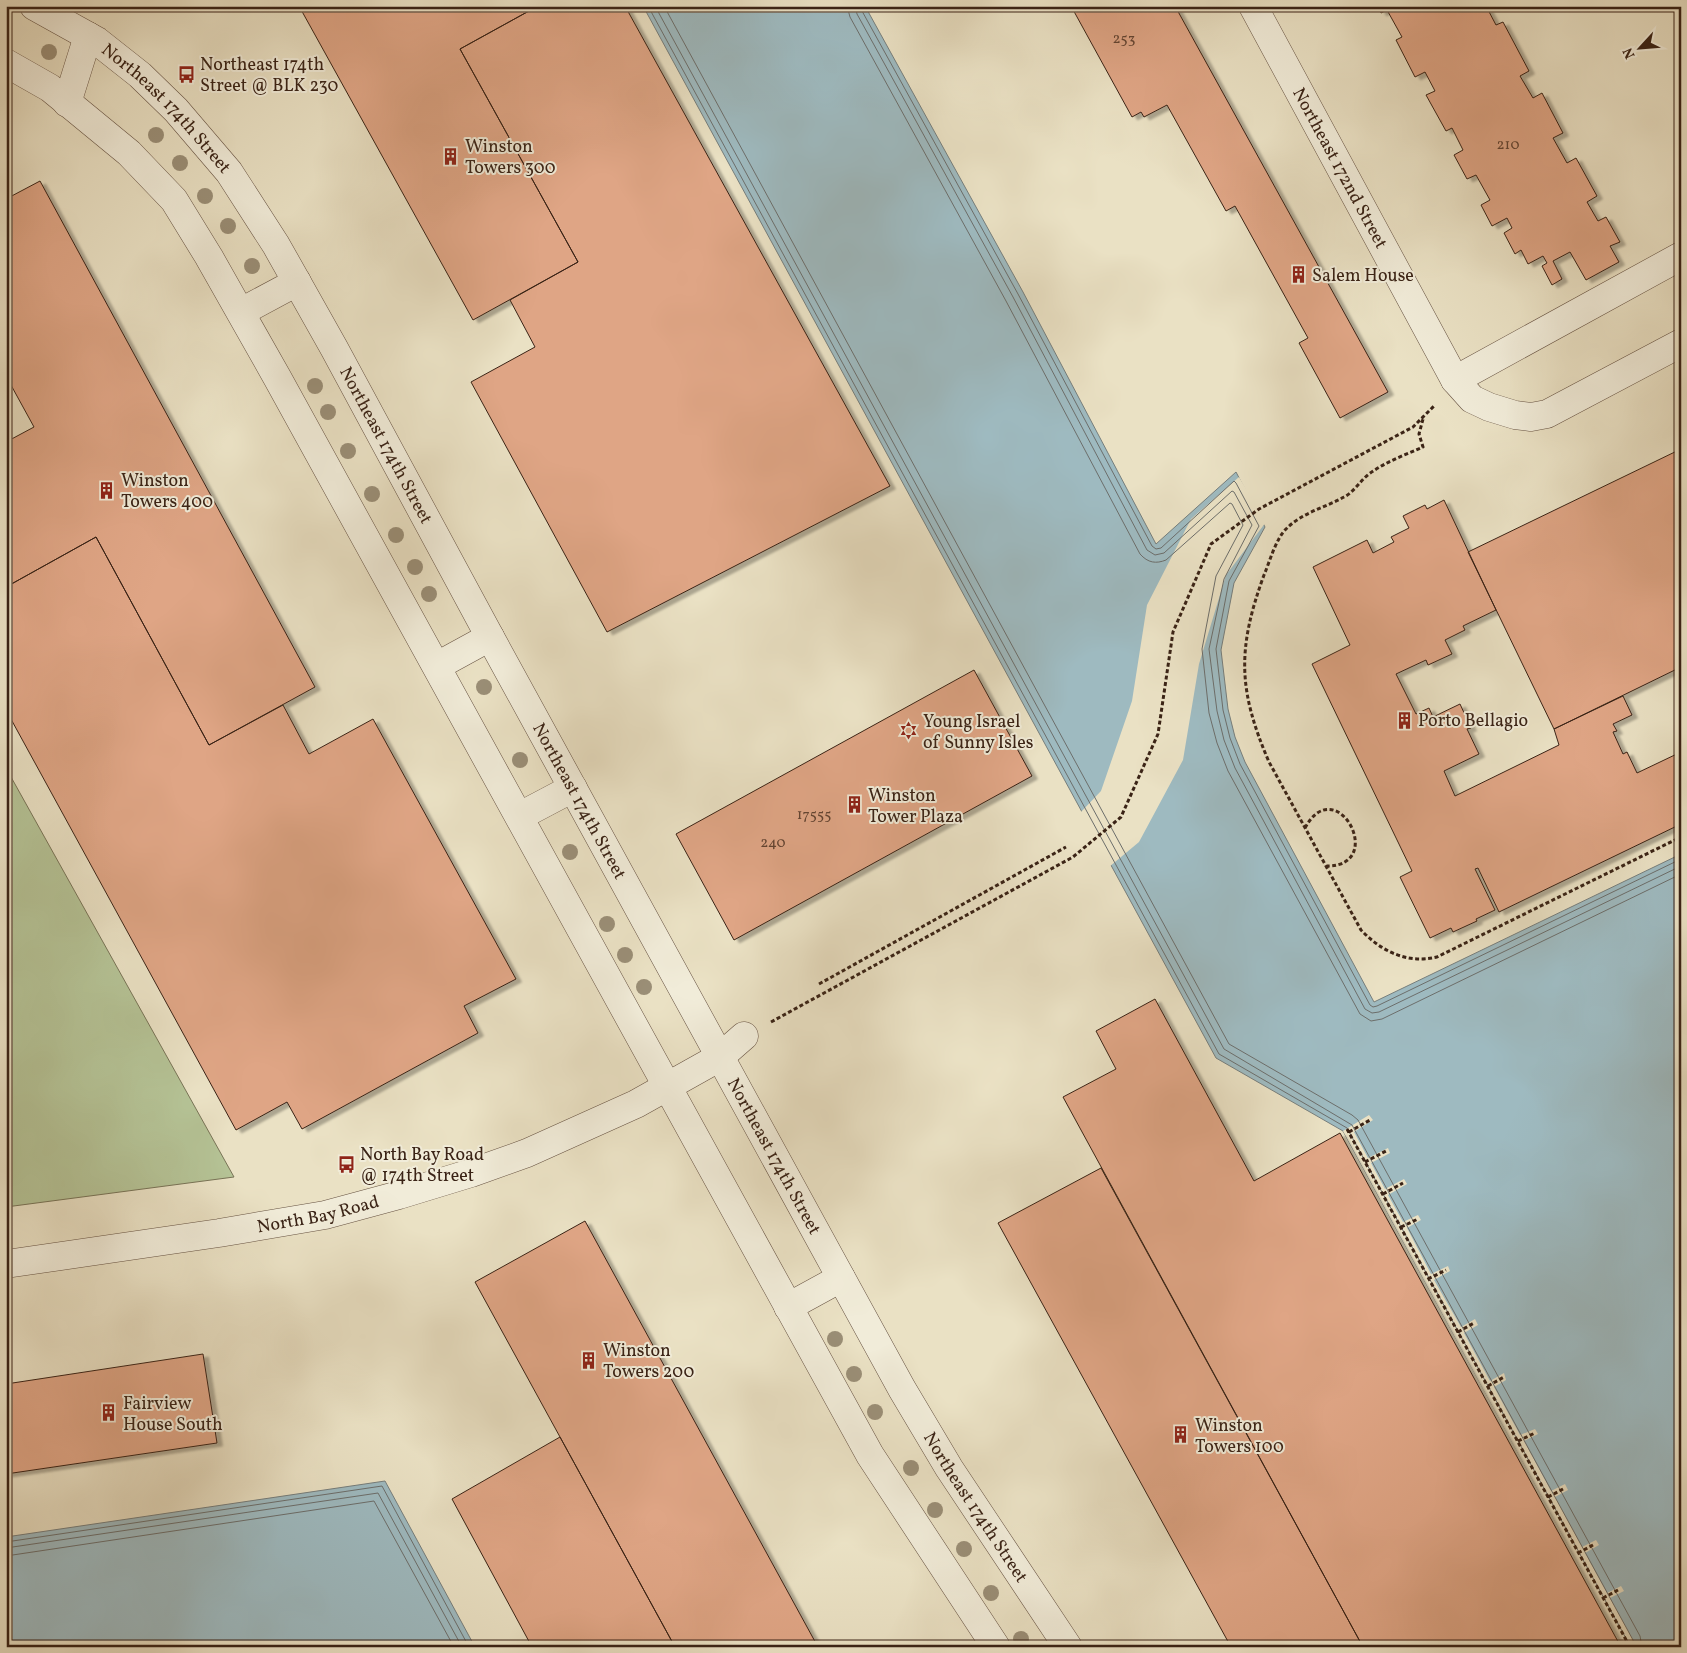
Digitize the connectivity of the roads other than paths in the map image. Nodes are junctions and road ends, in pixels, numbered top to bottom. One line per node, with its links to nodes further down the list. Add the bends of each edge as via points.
1 (34, 6): 3 (street, Northeast 174th Street)
2 (1253, 6): 10 (street, Northeast 172nd Street)
3 (88, 36): 5 (street); 7 (street, Northeast 174th Street, via 140,75 176,110 223,165)
4 (6, 63): 5 (street, via 50,88)
5 (67, 103): 8 (street, via 129,153 174,200)
6 (1681, 256): 10 (street)
7 (297, 282): 8 (street); 11 (street, Northeast 174th Street)
8 (241, 312): 12 (street)
9 (1681, 343): 10 (street, Northeast 172nd Street, via 1547,414 1515,415 1489,408 1472,399)
10 (1455, 380)
11 (490, 637): 12 (street); 13 (street, Northeast 174th Street)
12 (437, 666): 14 (street)
13 (573, 788): 14 (street); 16 (street, Northeast 174th Street)
14 (520, 816): 17 (street)
15 (744, 1036): 16 (street, North Bay Road)
16 (720, 1057): 17 (street, North Bay Road); 19 (street, Northeast 174th Street)
17 (668, 1086): 18 (street, North Bay Road, via 636,1104 527,1153 399,1195 325,1214 228,1232); 20 (street)
18 (6, 1264)
19 (841, 1278): 20 (street); 22 (street, Northeast 174th Street, via 950,1468)
20 (788, 1307): 21 (street, via 874,1461)
21 (996, 1647)
22 (1068, 1647)

